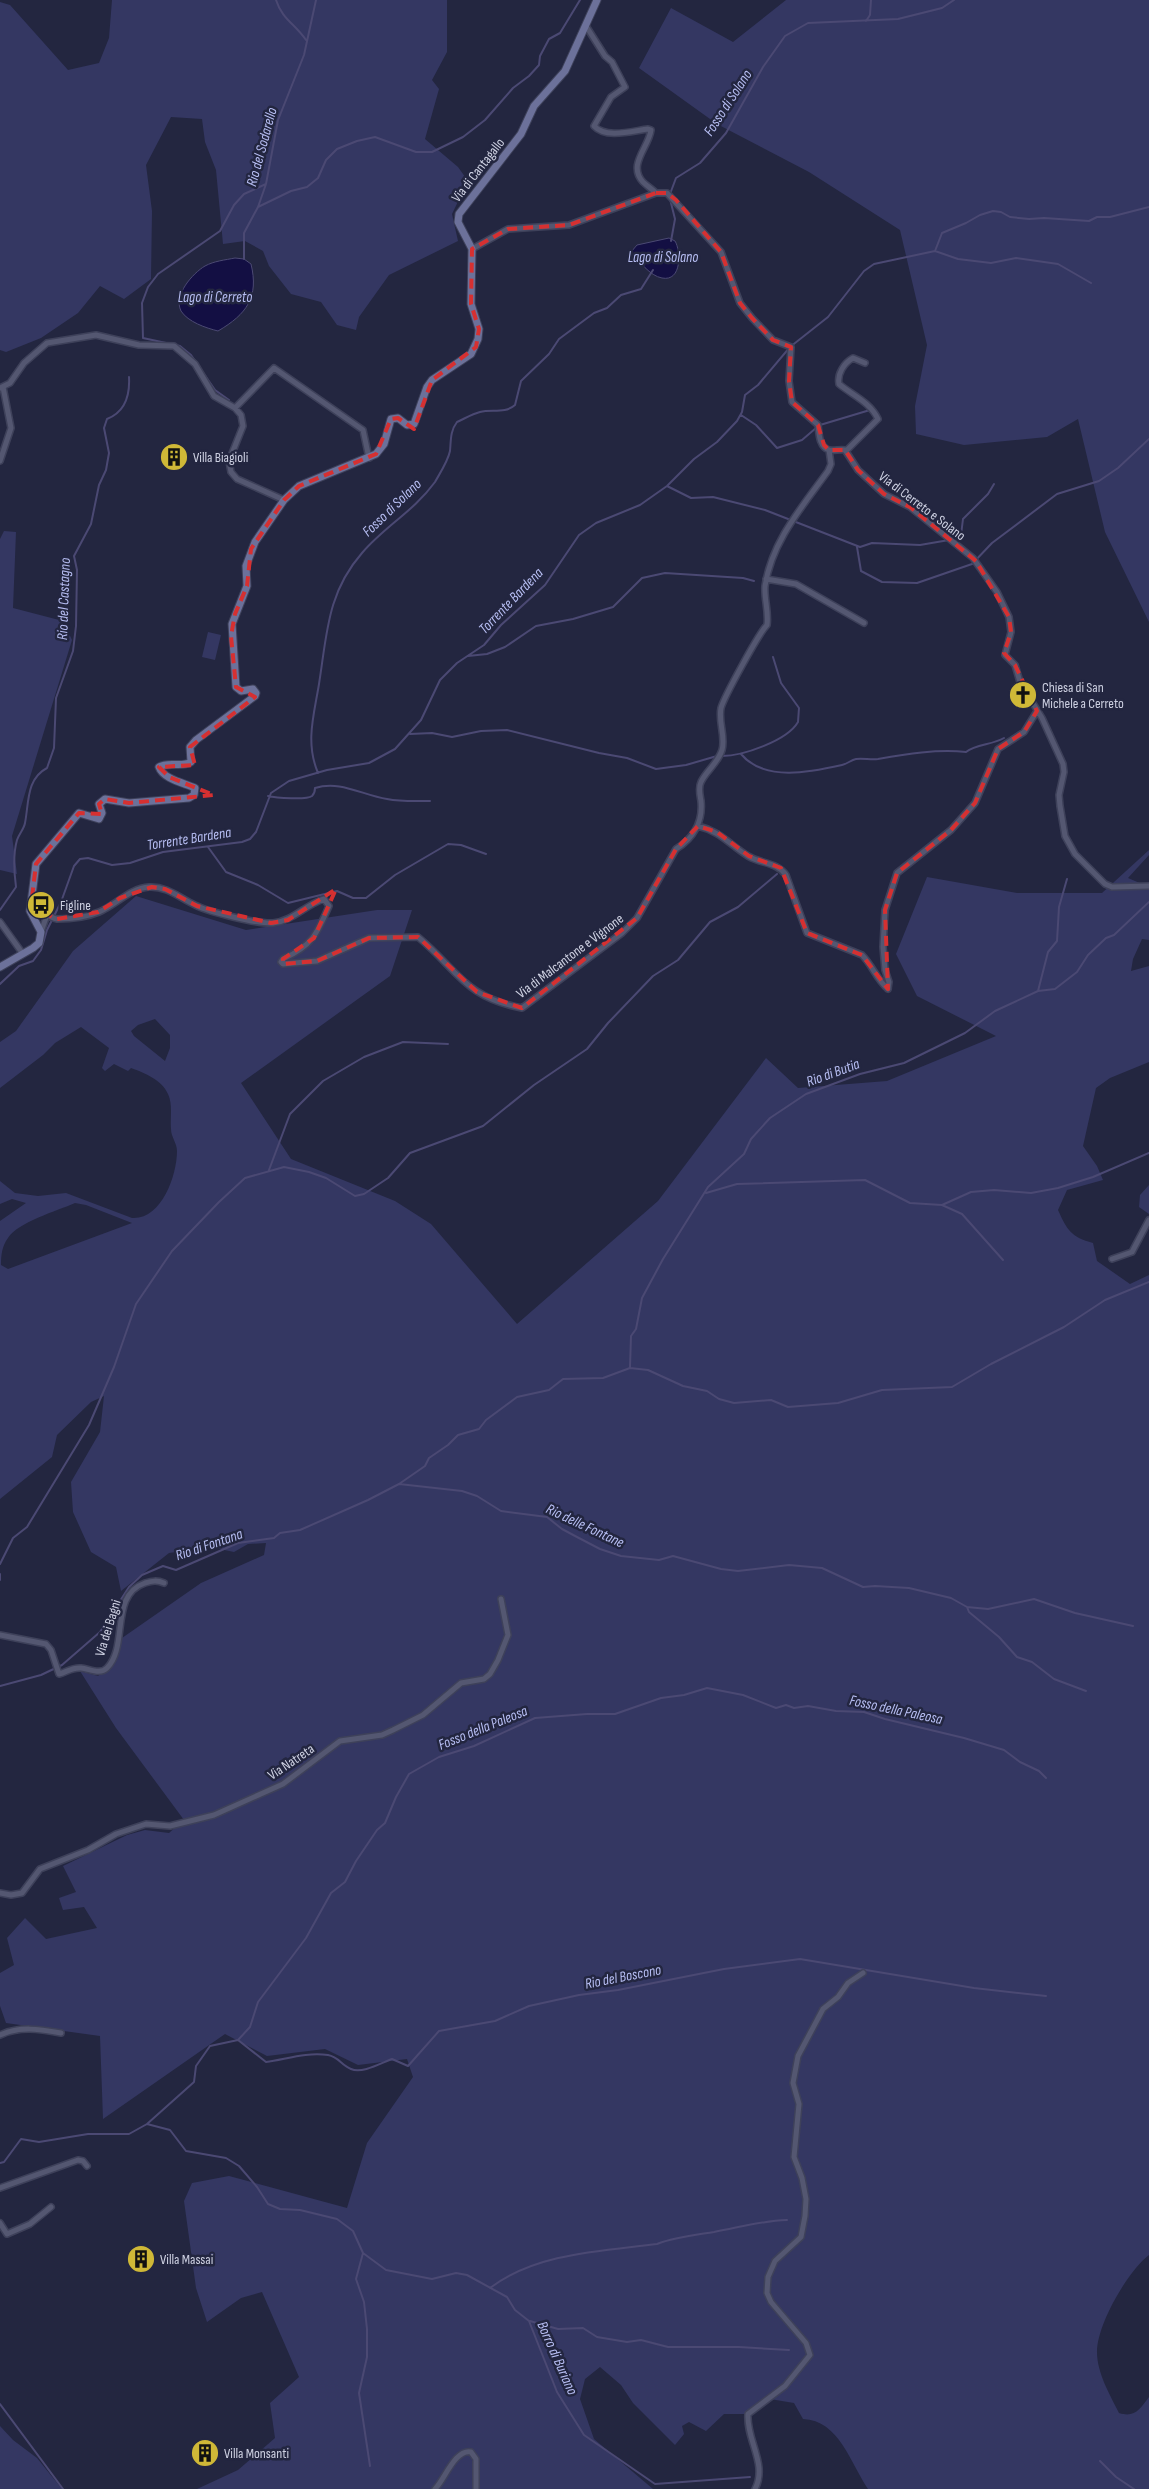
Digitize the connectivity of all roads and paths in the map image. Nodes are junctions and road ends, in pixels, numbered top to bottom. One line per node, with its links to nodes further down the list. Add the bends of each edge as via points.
1 (597, 0): 2 (street, Via di Cantagallo)
2 (586, 26): 3 (street, via 612,62 625,87 611,97 594,126 612,133 652,130 640,155 638,168 643,182); 4 (street, Via di Cantagallo, via 565,71 534,106 521,134 459,214 458,222)
3 (656, 193): 4 (street, via 569,225 508,229); 8 (street, via 667,193 676,200 721,252 740,303 752,318 773,340 790,345 792,402 818,425 820,439)
4 (472, 249): 10 (street, Via di Cantagallo, via 471,304 479,329 476,347 471,354 432,380 414,424 391,419 384,444)
5 (865, 363): 9 (street, via 853,358 847,361 838,377 839,384 864,402 878,418)
6 (2, 388): 7 (street, via 47,343 96,335 139,345 174,346 195,364 214,396); 11 (street, via 11,428)
7 (235, 408): 10 (street, via 274,368 362,430); 12 (street, via 241,415 243,426 232,449 231,472 237,479)
8 (829, 450): 9 (street); 13 (street, via 831,464 828,471 781,536)
9 (846, 451): 15 (street, Via di Cerreto e Solano, via 858,470 884,494 910,507 976,561 1010,617 1011,632 1005,655 1014,665)
10 (369, 458): 12 (street, Via di Cantagallo, via 306,482)
11 (0, 461)
12 (284, 500): 18 (street, Via di Cantagallo, via 251,549 246,566 247,586 232,624 236,687 241,691 253,689 256,693 196,740 190,747 191,762 159,767 165,774 195,788 194,795 129,803 105,800 99,804 102,813 99,818 79,814 36,864)
13 (766, 580): 14 (street, via 796,584); 16 (street, via 768,625 756,639 721,709 723,747 701,782 702,815)
14 (864, 623)
15 (1037, 711): 16 (street, via 1024,732 998,749 981,792 952,830 897,873 885,910 883,946 888,989 879,982 862,954 807,933 781,868 749,856 718,832); 17 (street, Via di Cerreto e Solano, via 1063,764 1060,806 1065,836 1075,854 1105,884 1112,887)
16 (698, 826): 19 (street, Via di Malcantone e Vignone, via 684,845 676,849 637,918 622,933 522,1008 477,992 418,937 370,938 317,961 283,964 283,959 306,947 314,938 329,906 324,899 288,920 271,923 197,906 165,889 152,887 120,898 98,912 57,919)
17 (1149, 886)
18 (31, 906): 19 (street, Via di Malcantone e Vignone); 21 (street, Via di Cantagallo, via 30,913)
19 (49, 916): 21 (street)
20 (2, 923): 22 (street)
21 (41, 932): 22 (street, via 39,942)
22 (23, 954): 23 (street)
23 (0, 967)
24 (1149, 1220): 25 (street, via 1132,1252)
25 (1112, 1259)
26 (164, 1583): 28 (street, Via dei Bagni, via 152,1581 140,1585 130,1595 122,1611 118,1642 111,1662 99,1672 72,1668 59,1674 46,1644)
27 (501, 1599): 29 (street, Via Natreta, via 508,1635 490,1674 484,1679 454,1687 410,1723 382,1734 340,1741 283,1784 214,1815 170,1826 146,1824 116,1834 88,1850 40,1869 22,1893)
28 (0, 1635)
29 (0, 1893)
30 (863, 1973): 39 (street, via 823,2009 804,2042 795,2068 793,2083 799,2104 794,2157 806,2199 805,2216 801,2237 775,2261 768,2277 768,2293 771,2302 806,2343 810,2355 785,2386 748,2414 749,2436 760,2472)
31 (61, 2033): 32 (street, via 27,2028 13,2029)
32 (0, 2035)
33 (87, 2166): 34 (street, via 78,2160)
34 (0, 2188)
35 (51, 2207): 36 (street, via 30,2224 7,2234)
36 (0, 2223)
37 (435, 2489): 38 (street, via 459,2455 466,2451 476,2458)
38 (476, 2489)
39 (755, 2489)

